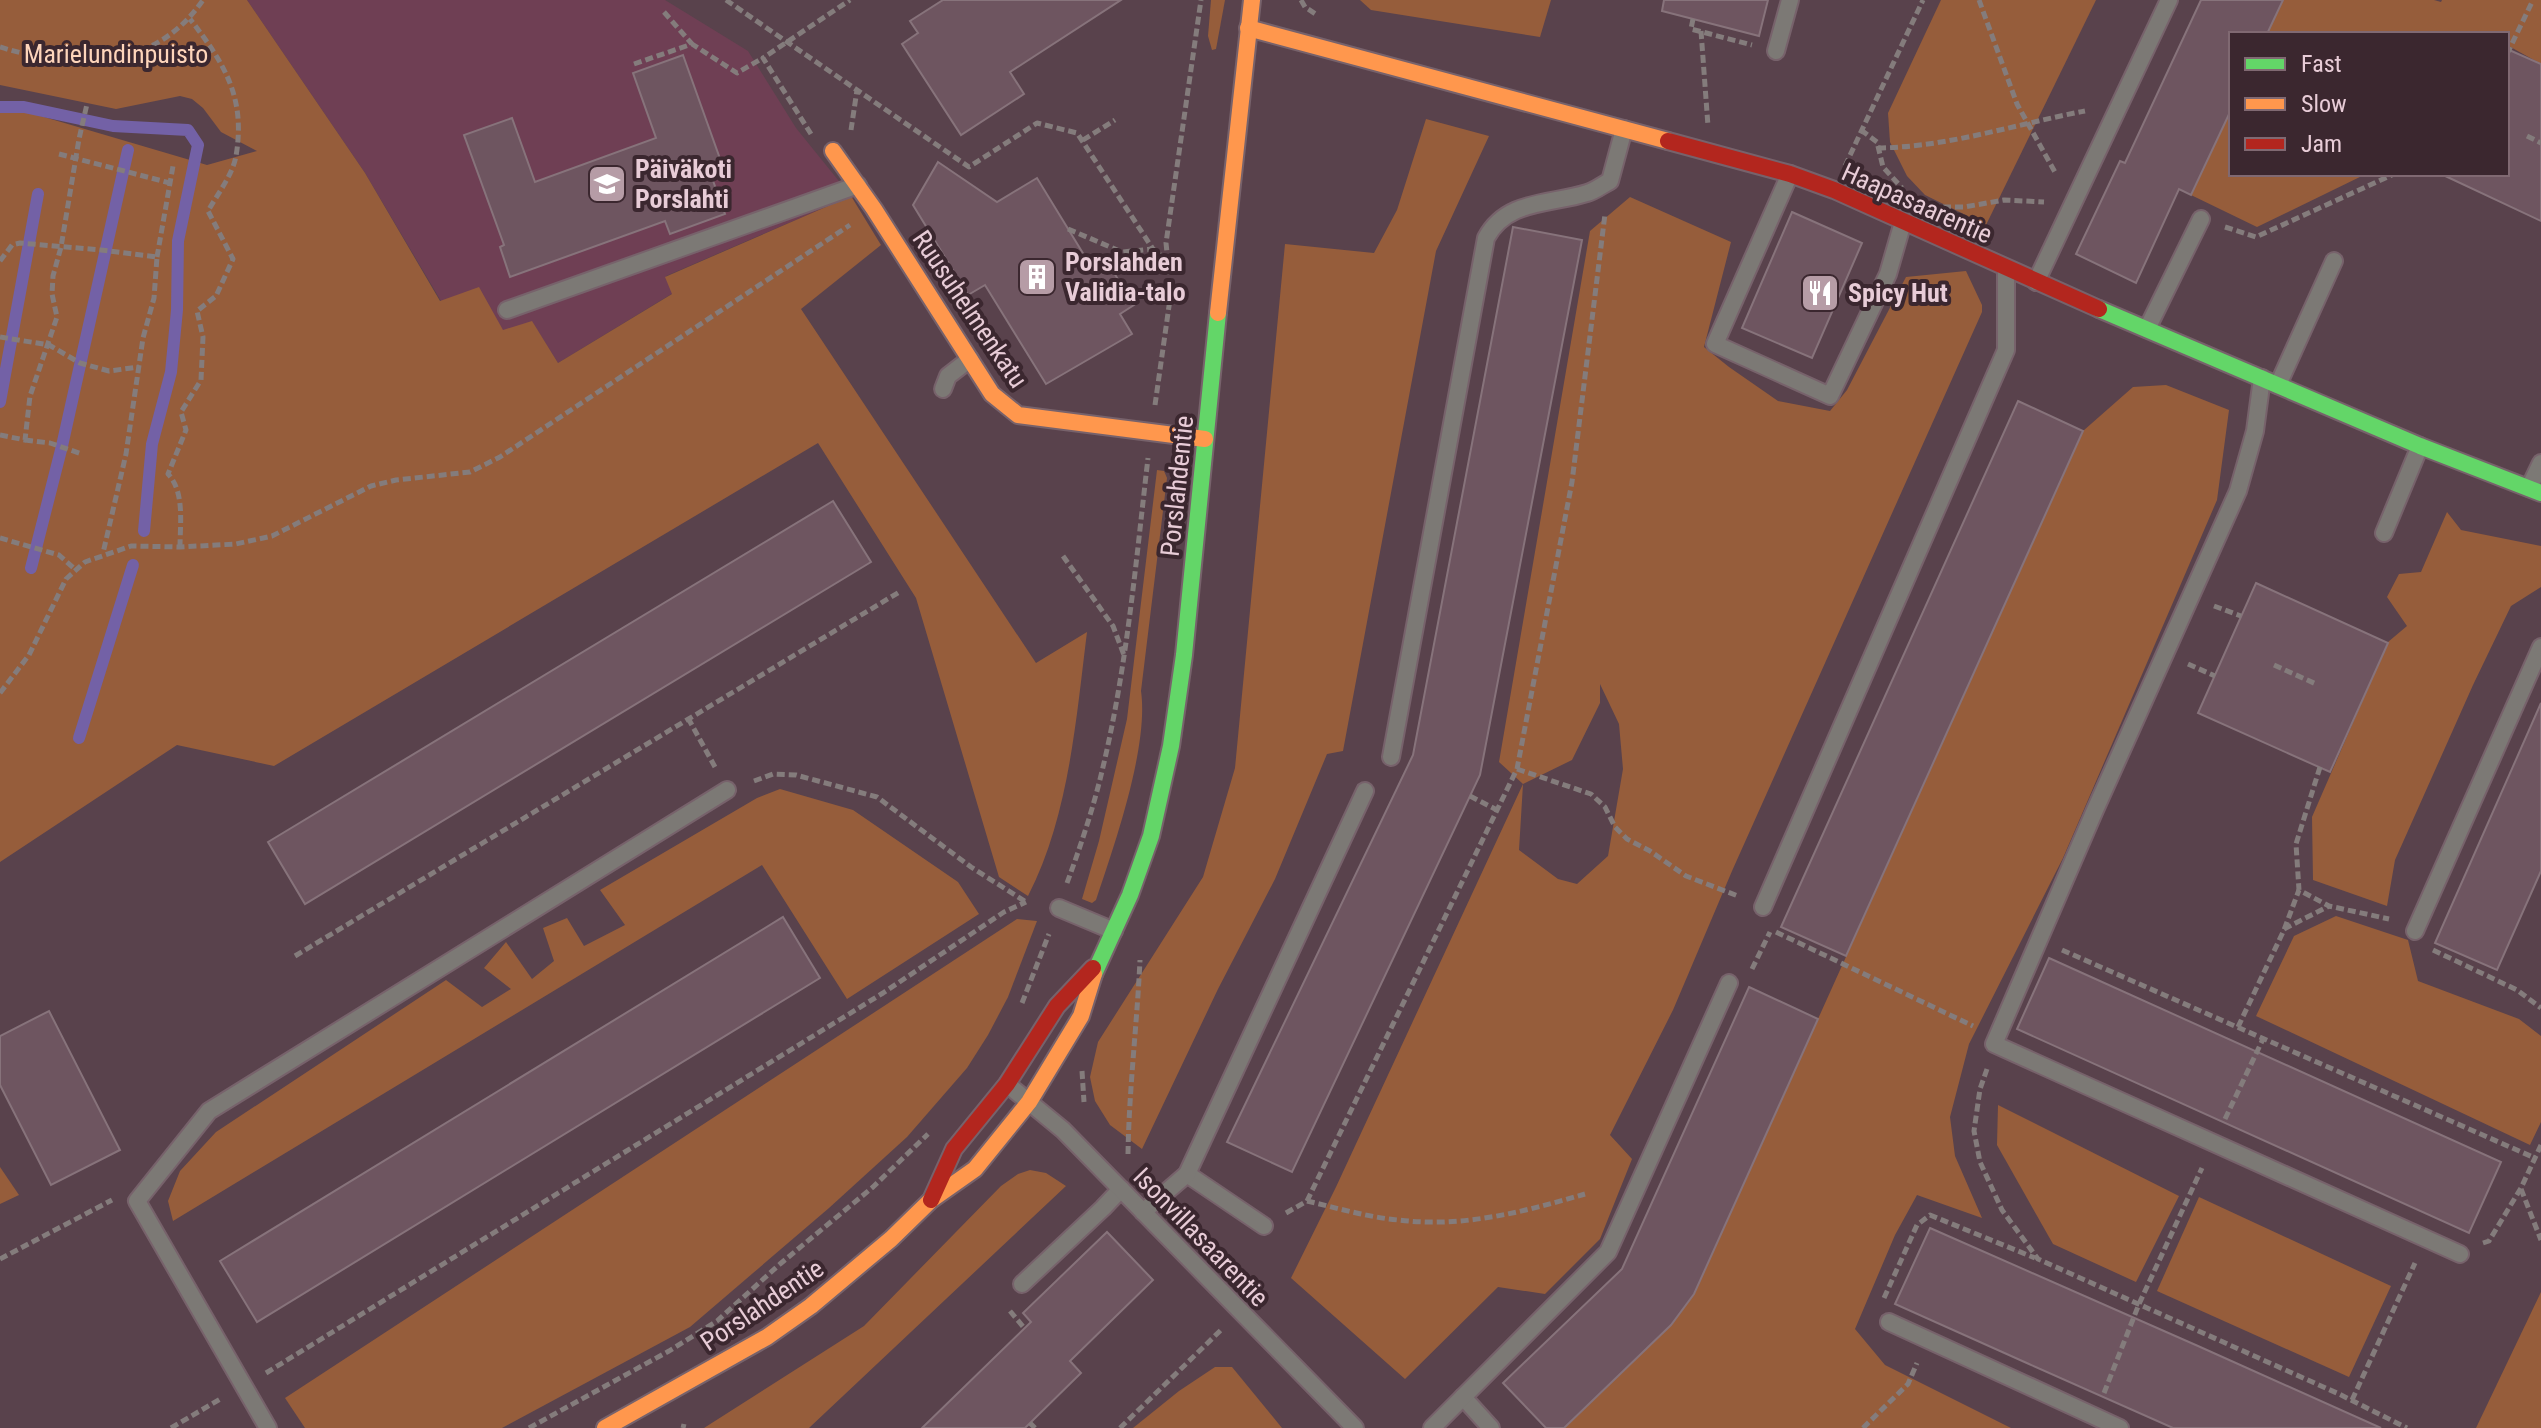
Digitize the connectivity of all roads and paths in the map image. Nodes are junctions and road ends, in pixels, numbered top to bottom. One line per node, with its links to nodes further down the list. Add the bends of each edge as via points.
1 (203, 0): 14 (path)
2 (726, 0): 18 (path)
3 (850, 0): 18 (path)
4 (1201, 0): 57 (path, via 1168,228)
5 (1252, 0): 16 (street, Porslahdentie)
6 (1301, 0): 13 (path)
7 (1790, 0): 22 (street)
8 (1923, 0): 32 (path)
9 (1979, 0): 29 (path)
10 (2169, 0): 27 (street)
11 (2533, 0): 21 (path)
12 (664, 12): 19 (path)
13 (1321, 18)
14 (190, 19): 20 (path, via 151,47 94,62 67,63); 81 (path, via 218,55 238,107 236,158 208,211 233,259 216,296 197,311 203,337 201,380 181,412 186,430 168,474 176,482)
15 (1693, 19): 17 (path, via 1691,29)
16 (1248, 28): 31 (street, Haapasaarentie); 72 (street, Porslahdentie)
17 (1701, 31): 22 (path); 30 (path)
18 (788, 41): 23 (path); 25 (path)
19 (692, 44): 23 (path, via 737,73); 24 (path)
20 (0, 47)
21 (2509, 50)
22 (1776, 51)
23 (763, 58): 37 (path, via 809,133)
24 (634, 64)
25 (857, 90): 34 (path, via 969,167 1037,123 1077,133); 37 (path, via 850,140)
26 (87, 104): 39 (path)
27 (2120, 104): 29 (path); 48 (street)
28 (1115, 120): 34 (path)
29 (2026, 122): 36 (path, via 1935,145); 48 (path)
30 (1708, 127)
31 (1624, 129): 41 (street, Haapasaarentie); 43 (street)
32 (1861, 130): 36 (path); 46 (path)
33 (2527, 136): 35 (path)
34 (1083, 140): 54 (path)
35 (2541, 143)
36 (1878, 148): 47 (path, via 1883,167)
37 (833, 151): 45 (street, Ruusuhelmenkatu)
38 (59, 154): 39 (path)
39 (77, 158): 44 (path); 53 (path)
40 (173, 166): 44 (path)
41 (1790, 174): 46 (street, Haapasaarentie); 51 (street, via 1715,344 1830,396 1888,274)
42 (2390, 176): 50 (path, via 2256,237)
43 (1610, 181): 92 (street, via 1590,193 1525,206 1495,223 1486,238); 94 (path, via 1572,482)
44 (170, 183): 55 (path)
45 (858, 185): 49 (street, Ruusuhelmenkatu); 61 (street)
46 (1834, 190): 51 (street, Haapasaarentie)
47 (1913, 200): 48 (path, via 1934,207 2004,200); 51 (path)
48 (2073, 203): 60 (street)
49 (874, 209): 65 (street, Ruusuhelmenkatu); 81 (path, via 470,472 371,486 272,536)
50 (2201, 219): 62 (street)
51 (1903, 222): 59 (street, Haapasaarentie)
52 (1068, 229): 54 (path, via 1122,252)
53 (61, 247): 55 (path); 56 (path, via 20,243); 64 (path, via 53,276 57,317)
54 (1153, 249): 57 (path)
55 (157, 257): 66 (path)
56 (0, 261)
57 (1168, 261): 70 (path, via 1171,292 1155,404)
58 (2334, 261): 68 (street)
59 (2006, 269): 60 (street, Haapasaarentie); 101 (street, via 2006,350)
60 (2036, 282): 62 (street, Haapasaarentie)
61 (507, 310)
62 (2147, 329): 67 (street, Haapasaarentie)
63 (0, 337): 64 (path)
64 (49, 345): 66 (path, via 80,363 109,371); 73 (path, via 30,396)
65 (970, 359): 69 (street, via 948,376); 72 (street, Ruusuhelmenkatu, via 992,394 1018,415)
66 (139, 367): 82 (path)
67 (2262, 378): 68 (street, Haapasaarentie); 107 (street, via 2255,431 2238,491)
68 (2278, 385): 74 (street, Haapasaarentie)
69 (943, 389)
70 (1141, 403)
71 (0, 435): 73 (path)
72 (1205, 439): 106 (street, Porslahdentie, via 1171,746 1151,836)
73 (25, 440): 76 (path)
74 (2420, 446): 78 (street, Haapasaarentie); 79 (street)
75 (1150, 449): 87 (path)
76 (82, 454)
77 (2541, 463): 78 (street)
78 (2535, 491)
79 (2384, 533)
80 (0, 538): 84 (path, via 59,555)
81 (180, 547): 82 (path, via 131,546)
82 (103, 554): 84 (path)
83 (1063, 556): 87 (path, via 1113,626)
84 (76, 570): 90 (path, via 66,579 29,655)
85 (901, 591): 91 (path)
86 (2541, 647): 104 (street)
87 (1124, 656): 102 (path, via 1103,766)
88 (2274, 665): 89 (path)
89 (2316, 684)
90 (0, 693)
91 (688, 718): 95 (path); 108 (path)
92 (1391, 757)
93 (2320, 767): 99 (path, via 2296,844)
94 (1517, 769): 98 (path); 101 (path, via 1591,794 1627,839 1686,876)
95 (727, 790): 131 (street, via 209,1111); 147 (path, via 773,774 796,775 877,797 1026,902)
96 (1365, 791): 126 (street)
97 (1470, 796): 98 (path)
98 (1497, 810): 132 (path)
99 (2299, 890): 100 (path); 105 (path)
100 (2329, 906): 103 (path); 105 (path)
101 (1763, 907)
102 (1059, 908): 106 (street); 113 (path)
103 (2381, 919)
104 (2417, 927): 112 (path, via 2428,948 2517,990)
105 (2284, 930): 114 (path)
106 (1114, 931): 110 (street, Porslahdentie)
107 (2039, 940): 114 (path); 116 (street)
108 (295, 956)
109 (1140, 960): 124 (path)
110 (1097, 964): 118 (street, Porslahdentie, via 1057,1006); 119 (street, Porslahdentie, via 1081,1016)
111 (1729, 983): 116 (path, via 1747,979 1771,929 1975,1027); 148 (street, via 1608,1252)
112 (2541, 1008)
113 (1019, 1011)
114 (2238, 1027): 115 (path)
115 (2263, 1039): 122 (path); 125 (path)
116 (1994, 1044): 122 (street); 139 (path, via 1974,1131 1980,1162 2002,1210)
117 (1085, 1061): 120 (path)
118 (1007, 1084): 119 (street, Isonvillasaarentie); 130 (street, Porslahdentie, via 954,1149)
119 (1029, 1102): 128 (street, Isonvillasaarentie); 130 (street, Porslahdentie, via 975,1169)
120 (1084, 1102)
121 (936, 1125): 153 (path, via 873,1187 717,1321)
122 (2214, 1143): 135 (street); 141 (path)
123 (2541, 1145): 125 (path)
124 (1128, 1154)
125 (2535, 1158): 127 (path)
126 (1187, 1174): 133 (street); 134 (street)
127 (2521, 1188): 136 (path); 137 (path, via 2489,1241)
128 (1121, 1189): 133 (street, Isonvillasaarentie); 140 (street)
129 (1585, 1194): 132 (path, via 1479,1221 1399,1220)
130 (931, 1200): 154 (street, Porslahdentie, via 849,1275 767,1337)
131 (137, 1201): 138 (path, via 114,1199); 147 (street)
132 (1307, 1201): 134 (path)
133 (1143, 1212): 156 (street, Isonvillasaarentie)
134 (1264, 1226)
135 (2426, 1239): 137 (street); 149 (path)
136 (2541, 1240)
137 (2460, 1254)
138 (0, 1259)
139 (2038, 1259): 141 (path); 143 (path, via 1930,1215 1917,1225 1884,1295)
140 (1022, 1284)
141 (2139, 1304): 149 (path); 150 (path)
142 (1013, 1314): 144 (path)
143 (1889, 1322): 146 (street)
144 (1025, 1329)
145 (1222, 1329): 155 (path)
146 (1928, 1340): 150 (street); 159 (path, via 1908,1384)
147 (244, 1386): 151 (path); 152 (street)
148 (1463, 1397): 157 (street); 158 (street)
149 (2352, 1400): 161 (path)
150 (2090, 1422): 160 (street)
151 (171, 1428)
152 (268, 1428)
153 (529, 1428)
154 (605, 1428)
155 (1120, 1428)
156 (1355, 1428)
157 (1432, 1428)
158 (1491, 1428)
159 (1863, 1428)
160 (2120, 1428)
161 (2407, 1428)

